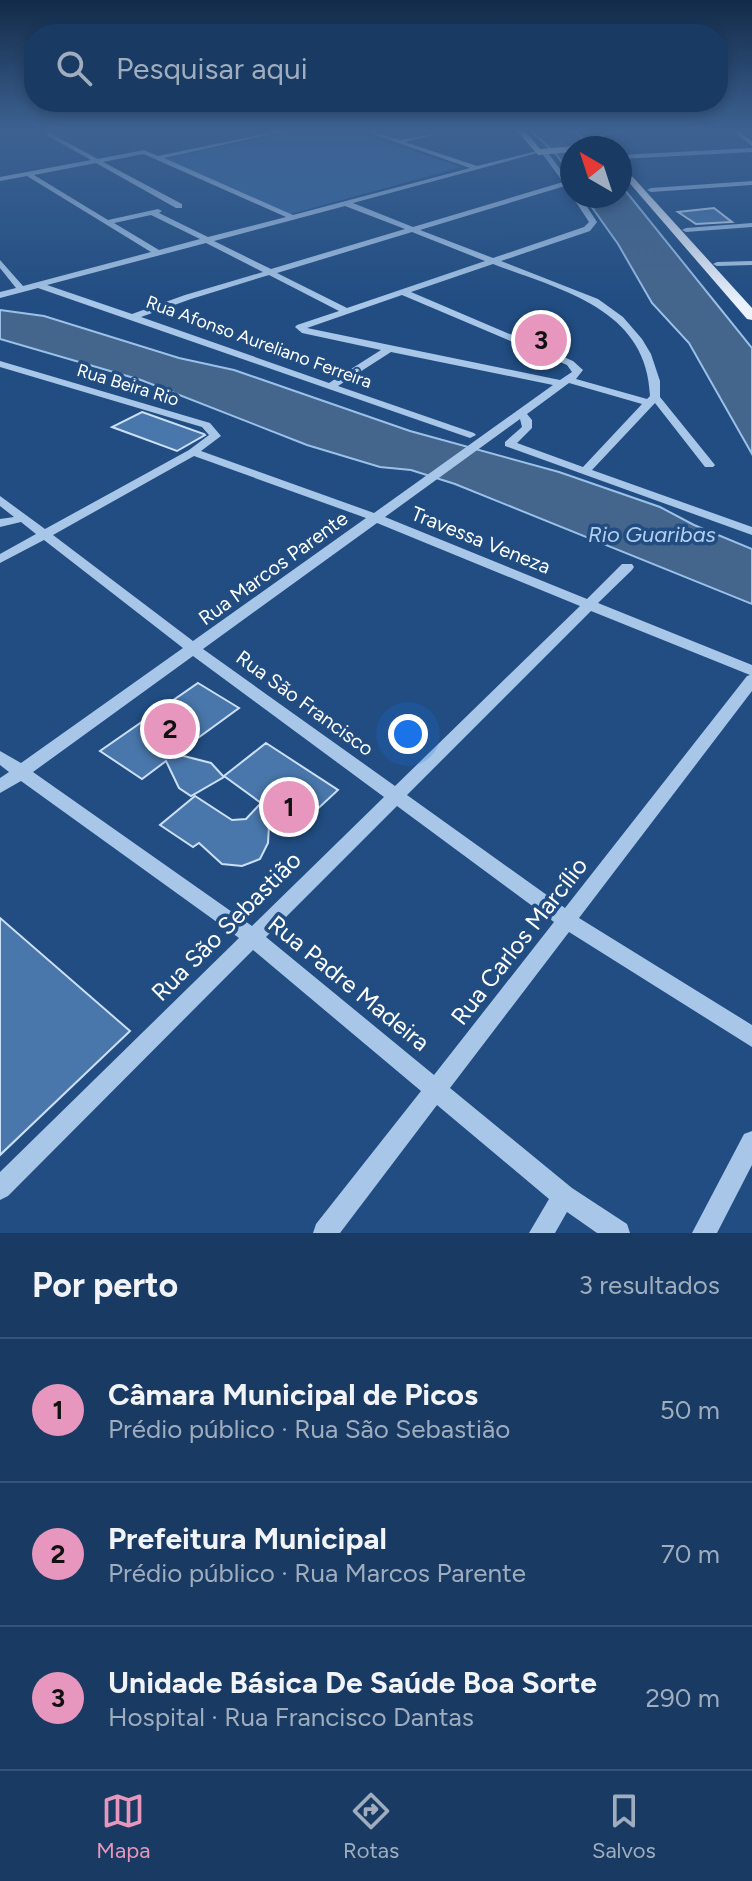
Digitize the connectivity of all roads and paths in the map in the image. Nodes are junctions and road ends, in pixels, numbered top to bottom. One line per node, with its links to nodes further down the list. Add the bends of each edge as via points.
1 (52, 189): 13 (street)
2 (148, 189): 11 (street, via 179,206)
3 (227, 189): 12 (street)
4 (399, 189): 9 (street)
5 (560, 189): 15 (street)
6 (640, 189): 30 (main road)
7 (672, 189): 8 (street)
8 (651, 190): 16 (main road)
9 (345, 203): 12 (street); 15 (street)
10 (584, 208): 20 (street, via 593,222 578,232)
11 (152, 212): 13 (street); 17 (street)
12 (290, 216): 17 (street)
13 (108, 222): 18 (street)
14 (752, 225): 16 (street)
15 (413, 229): 20 (street); 23 (street)
16 (686, 230): 22 (main road)
17 (204, 239): 18 (street); 23 (street)
18 (156, 252): 24 (street)
19 (0, 262): 25 (street)
20 (493, 262): 26 (street); 36 (street, via 595,301 624,322 651,362)
21 (752, 263): 22 (street)
22 (717, 264): 28 (main road)
23 (272, 272): 29 (street); 31 (street)
24 (35, 284): 25 (street); 31 (street, Rua Afonso Aureliano Ferreira)
25 (21, 289): 27 (street)
26 (403, 292): 29 (street); 34 (street, via 575,366 578,370)
27 (3, 294)
28 (752, 303)
29 (346, 311): 32 (street, via 300,327)
30 (752, 316)
31 (134, 317): 35 (street, Rua Afonso Aureliano Ferreira)
32 (392, 347): 34 (street); 35 (street)
33 (0, 364): 39 (street, Rua Beira Rio, via 206,425 215,436)
34 (566, 382): 36 (street); 37 (street, Rua Marcos Parente)
35 (329, 387): 38 (street, Rua Afonso Aureliano Ferreira)
36 (652, 400): 40 (street); 41 (street)
37 (522, 414): 41 (street, via 527,428 509,444); 44 (street, Rua Marcos Parente)
38 (470, 435)
39 (193, 452): 44 (street, Travessa Veneza); 47 (street)
40 (709, 465)
41 (586, 470): 46 (street)
42 (0, 500): 43 (street, Rua São Francisco)
43 (25, 518): 45 (street); 47 (street, Rua São Francisco)
44 (376, 518): 50 (street, Travessa Veneza); 51 (street, Rua Marcos Parente)
45 (0, 523)
46 (752, 531)
47 (47, 534): 48 (street); 51 (street, Rua São Francisco)
48 (0, 559)
49 (627, 567): 50 (street, Rua São Sebastião)
50 (588, 605): 52 (street, Travessa Veneza); 57 (street, Rua São Sebastião)
51 (194, 649): 55 (street, Rua Marcos Parente); 57 (street, Rua São Francisco)
52 (752, 671)
53 (752, 680): 58 (street, Rua Carlos Marcílio)
54 (0, 757): 55 (street, Rua Padre Madeira)
55 (21, 772): 56 (street, Rua Marcos Parente); 59 (street, Rua Padre Madeira)
56 (0, 787)
57 (393, 795): 58 (street, Rua São Francisco); 59 (street, Rua São Sebastião)
58 (569, 922): 60 (street, Rua São Francisco); 61 (street, Rua Carlos Marcílio)
59 (252, 937): 61 (street, Rua Padre Madeira); 63 (street, Rua São Sebastião)
60 (752, 1037)
61 (436, 1089): 64 (street, Rua Padre Madeira); 65 (street, Rua Carlos Marcílio)
62 (752, 1142): 68 (street)
63 (0, 1188)
64 (564, 1196): 66 (street); 67 (street, Rua Padre Madeira)
65 (325, 1233)
66 (541, 1233)
67 (618, 1233)
68 (704, 1233)

